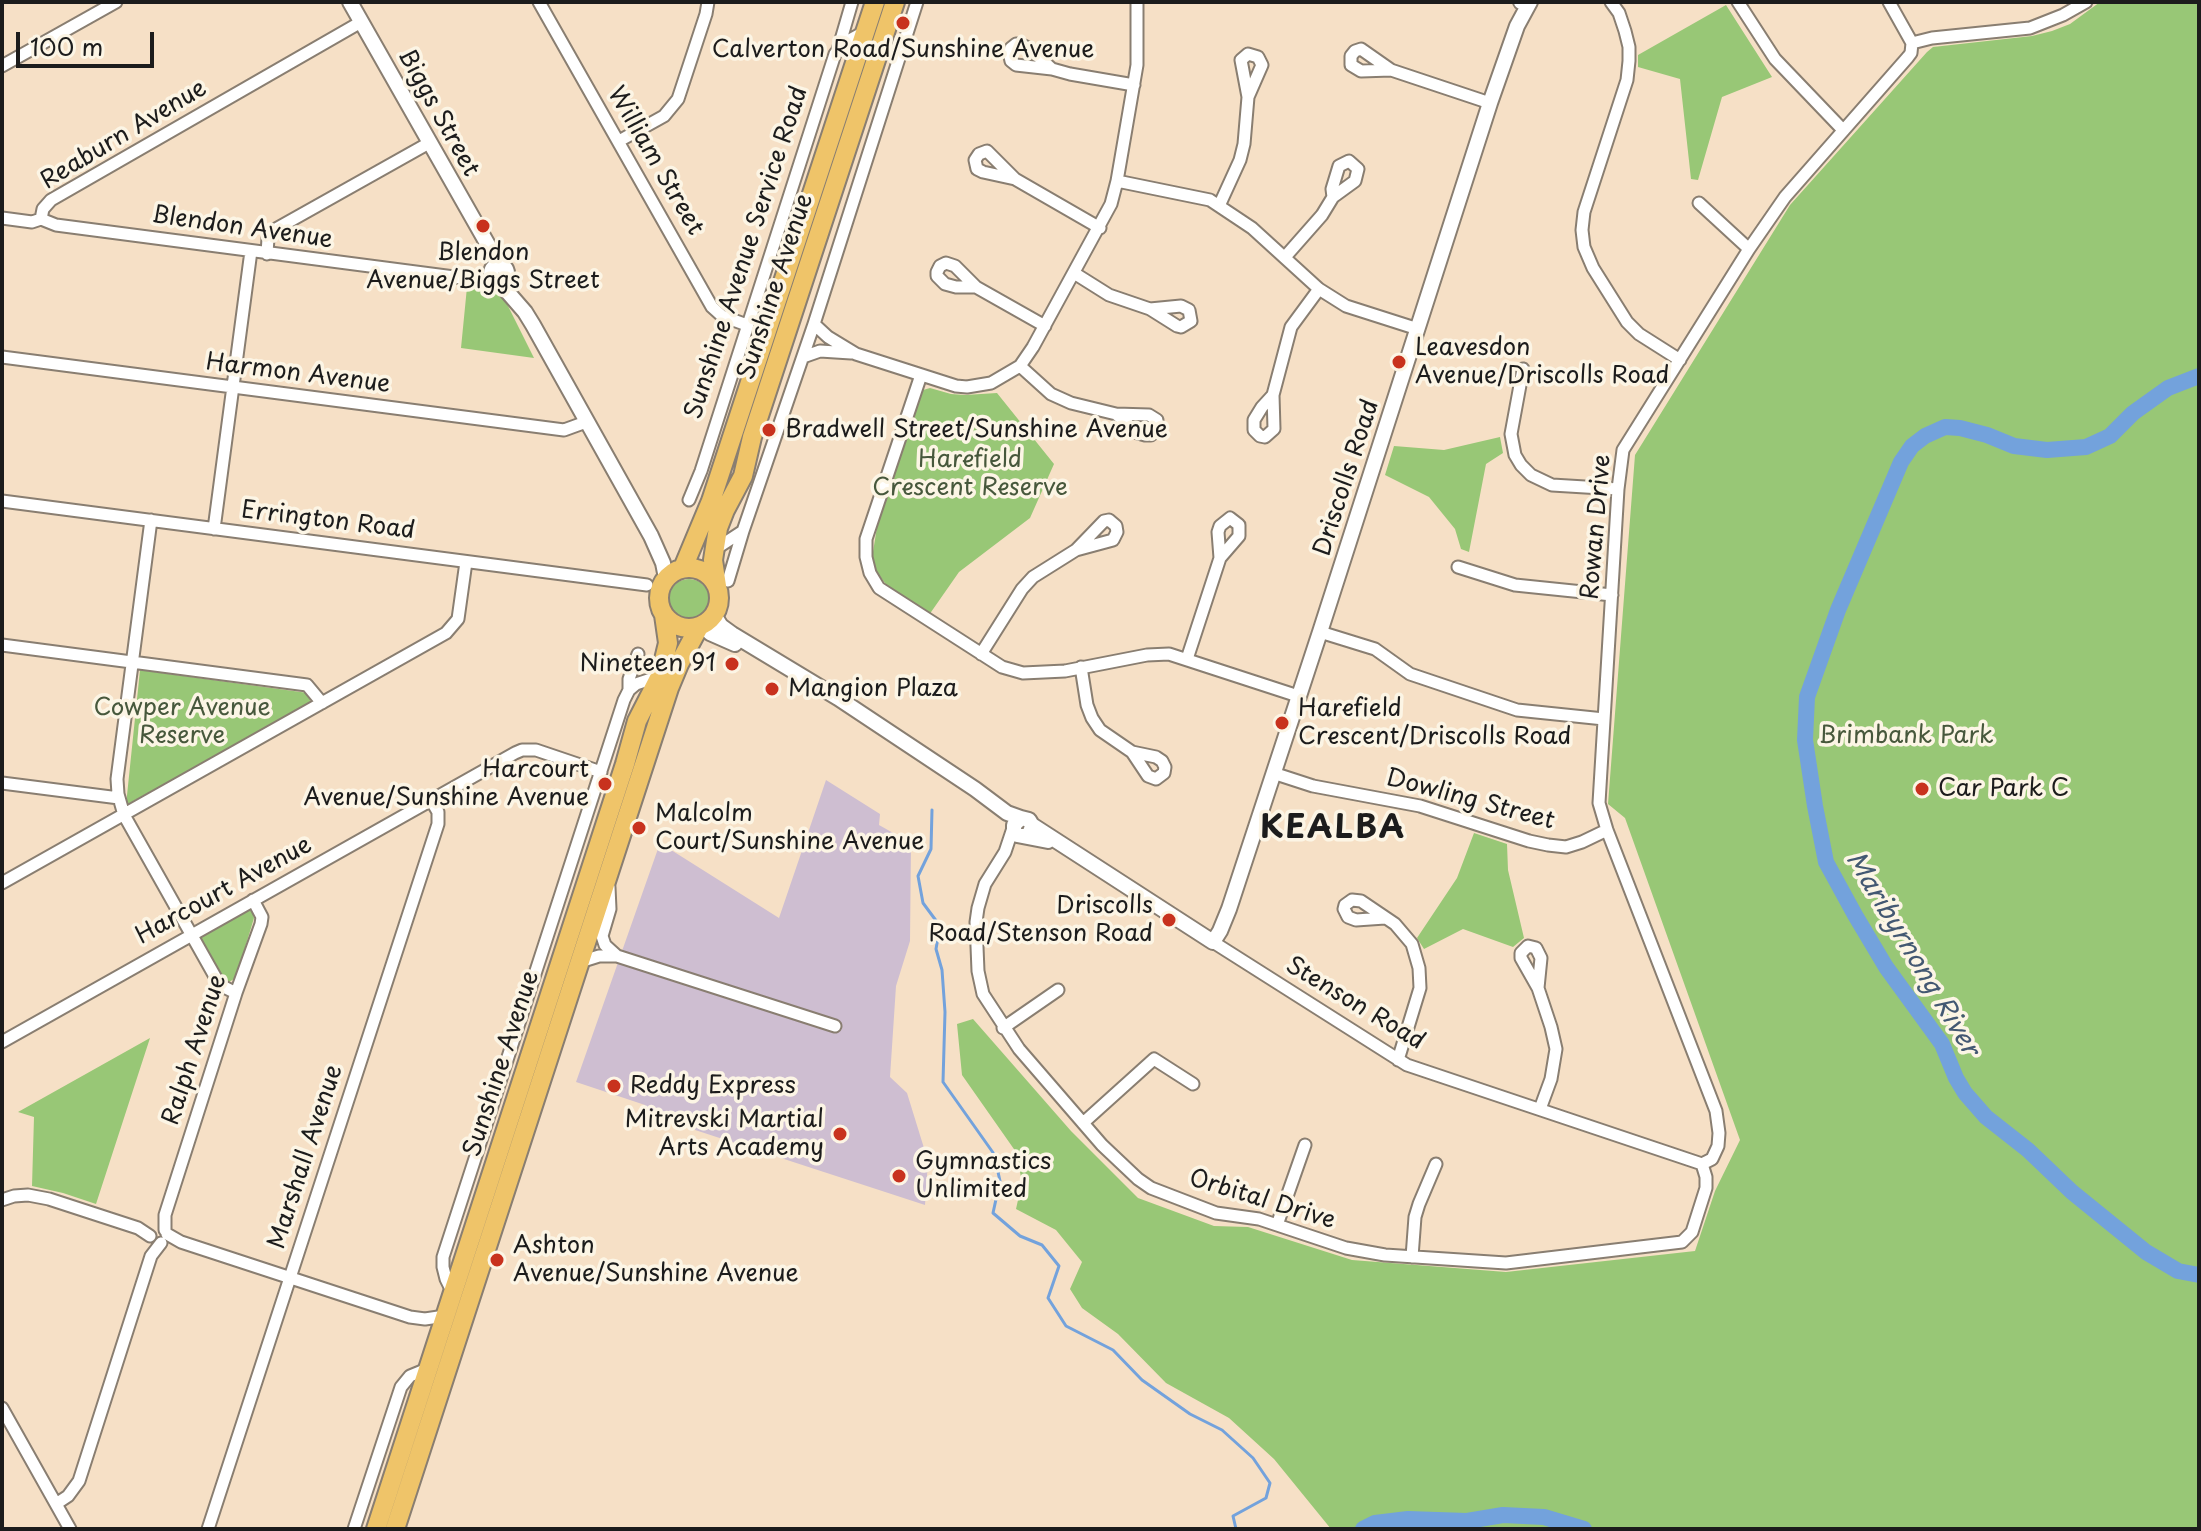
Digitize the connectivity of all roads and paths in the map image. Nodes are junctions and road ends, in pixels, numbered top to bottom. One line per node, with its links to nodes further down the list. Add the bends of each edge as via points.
1 (116, 2): 20 (street)
2 (350, 2): 16 (street, Biggs Street)
3 (539, 2): 27 (street, William Street)
4 (708, 2): 27 (street, via 678,99 664,116)
5 (852, 2): 19 (street, Sunshine Avenue Service Road)
6 (895, 2): 69 (main road, Sunshine Avenue, via 743,476)
7 (917, 2): 46 (street)
8 (1137, 2): 23 (street)
9 (1520, 2): 10 (street); 17 (street, Driscolls Road)
10 (1530, 2): 17 (street, Driscolls Road)
11 (1611, 2): 53 (street, via 1629,47 1627,80 1584,212 1584,247 1627,322)
12 (1738, 2): 26 (street, via 1775,59)
13 (1889, 2): 18 (street)
14 (2086, 2): 18 (street, via 2030,28)
15 (868, 13): 19 (street); 65 (main road, Sunshine Avenue)
16 (361, 22): 28 (street, Biggs Street); 35 (street, Reaburn Avenue, via 51,200)
17 (1517, 26): 25 (street, Driscolls Road)
18 (1912, 43): 26 (street, Rowan Drive, via 1908,57)
19 (838, 50): 47 (street, Sunshine Avenue Service Road)
20 (2, 66)
21 (1052, 69): 23 (street)
22 (1391, 70): 25 (street)
23 (1134, 85): 30 (street)
24 (1248, 97): 33 (street, via 1240,160)
25 (1490, 103): 49 (street, Driscolls Road)
26 (1843, 130): 37 (street, Rowan Drive)
27 (619, 141): 47 (street, William Street, via 712,307)
28 (429, 143): 39 (street, via 274,230); 42 (street, Biggs Street, via 487,245)
29 (1015, 179): 36 (street)
30 (1117, 181): 33 (street); 36 (street)
31 (1333, 197): 40 (street)
32 (1699, 203): 37 (street)
33 (1219, 206): 40 (street)
34 (2, 218): 35 (street, Blendon Avenue)
35 (41, 219): 38 (street, Blendon Avenue)
36 (1100, 228): 41 (street)
37 (1749, 249): 53 (street, Rowan Drive)
38 (251, 251): 39 (street, Blendon Avenue); 57 (street)
39 (267, 254): 42 (street, Blendon Avenue, via 485,281)
40 (1285, 257): 44 (street)
41 (1074, 273): 45 (street, via 1109,295); 48 (street)
42 (497, 274): 60 (street, Biggs Street, via 533,325)
43 (976, 287): 48 (street)
44 (1319, 289): 49 (street, via 1346,306); 58 (street, via 1291,327)
45 (1150, 309)
46 (814, 324): 50 (street); 52 (street)
47 (747, 325): 61 (street, Sunshine Avenue Service Road)
48 (1045, 326): 54 (street)
49 (1418, 329): 80 (street, Driscolls Road)
50 (856, 354): 52 (street, Sunshine Avenue, via 820,351); 56 (street)
51 (2, 357): 57 (street, Harmon Avenue)
52 (803, 357): 68 (street)
53 (1680, 360): 62 (street, Rowan Drive, via 1623,450)
54 (1020, 366): 56 (street, via 981,386); 59 (street, via 1051,394)
55 (1523, 369): 62 (street, via 1511,434 1521,465 1552,485)
56 (921, 375): 83 (street, via 866,539 866,557 879,588)
57 (233, 387): 60 (street, Harmon Avenue, via 564,430); 67 (street)
58 (1273, 395)
59 (1116, 414)
60 (586, 422): 74 (street, Biggs Street, via 663,563)
61 (701, 471): 63 (street, Sunshine Avenue Service Road); 65 (street)
62 (1618, 489): 77 (street, Rowan Drive)
63 (689, 500)
64 (2, 501): 66 (street, Errington Road)
65 (711, 501): 74 (main road, Sunshine Avenue)
66 (151, 520): 67 (street, Errington Road); 85 (street)
67 (214, 529): 72 (street, Errington Road)
68 (743, 531): 69 (street); 75 (street)
69 (713, 550): 75 (main road, Sunshine Avenue)
70 (1076, 550): 83 (street, via 1022,589)
71 (1220, 558): 84 (street)
72 (466, 562): 76 (street, Errington Road); 90 (street, via 454,626)
73 (1458, 567): 77 (street, via 1515,585)
74 (677, 572): 75 (main road, via 703,571); 78 (main road, via 659,593)
75 (723, 584): 79 (main road)
76 (647, 585)
77 (1612, 595): 91 (street, Rowan Drive)
78 (664, 615): 79 (main road, via 683,628); 87 (main road, Sunshine Avenue, via 668,643)
79 (706, 623): 99 (street, Stenson Road, via 721,626 830,693 994,802); 101 (main road, Sunshine Avenue, via 674,674)
80 (1320, 632): 89 (street, Driscolls Road); 91 (street, via 1375,649 1410,674 1517,710)
81 (2, 645): 85 (street)
82 (638, 654): 88 (street)
83 (981, 654): 86 (street, via 1023,673)
84 (1187, 659): 86 (street, via 1147,655); 89 (street)
85 (132, 662): 90 (street, via 307,685); 96 (street)
86 (1081, 667): 92 (street, via 1092,718)
87 (660, 676): 88 (street); 106 (main road, Sunshine Avenue, via 637,721)
88 (629, 690): 93 (street)
89 (1298, 696): 94 (street, Driscolls Road)
90 (322, 703): 98 (street)
91 (1604, 719): 100 (street, Rowan Drive, via 1599,803)
92 (1132, 752)
93 (601, 772): 97 (street, Harcourt Avenue, via 522,750); 130 (street, via 443,1257)
94 (1273, 773): 100 (street, Dowling Street, via 1420,806 1548,845 1566,847); 107 (street, Driscolls Road, via 1225,921)
95 (2, 783): 96 (street)
96 (119, 798): 98 (street)
97 (431, 800): 103 (street, Harcourt Avenue); 129 (street, Marshall Avenue, via 438,824)
98 (124, 815): 102 (street); 105 (street)
99 (1021, 829): 107 (street, Stenson Road, via 1056,842); 114 (street, Orbital Drive, via 985,884 976,922 980,984)
100 (1607, 830): 123 (street, Rowan Drive, via 1716,1111 1718,1146 1712,1159)
101 (609, 874): 108 (street, via 610,909 602,936); 109 (main road, Sunshine Avenue)
102 (2, 883)
103 (253, 900): 105 (street, Harcourt Avenue); 112 (street, Ralph Avenue, via 261,924)
104 (1385, 918): 116 (street, via 1412,944 1419,968 1417,1001)
105 (192, 935): 112 (street, via 217,980); 115 (street, Harcourt Avenue)
106 (569, 937): 109 (main road); 124 (main road, Sunshine Avenue)
107 (1213, 942): 116 (street, Stenson Road)
108 (617, 956): 109 (street); 113 (street)
109 (580, 962): 118 (main road, Sunshine Avenue)
110 (1538, 988): 119 (street, via 1556,1049)
111 (1058, 990): 114 (street)
112 (236, 993): 127 (street, Ralph Avenue)
113 (835, 1026)
114 (1003, 1028): 120 (street, Orbital Drive)
115 (2, 1042)
116 (1398, 1060): 119 (street, Stenson Road)
117 (1193, 1084): 120 (street, via 1154,1059)
118 (539, 1088): 124 (main road, via 526,1092); 132 (main road, Sunshine Avenue)
119 (1540, 1109): 123 (street, Stenson Road)
120 (1083, 1123): 126 (street, Orbital Drive, via 1151,1188 1216,1213)
121 (1305, 1145): 126 (street)
122 (1436, 1161): 128 (street, via 1415,1217)
123 (1702, 1164): 128 (street, Orbital Drive, via 1706,1188 1692,1232 1675,1244 1506,1263)
124 (493, 1169): 130 (main road, Sunshine Avenue)
125 (2, 1200): 127 (street, via 28,1195 49,1199)
126 (1277, 1225): 128 (street, Orbital Drive, via 1346,1248)
127 (159, 1235): 129 (street); 137 (street, Ralph Avenue, via 79,1481)
128 (1412, 1257)
129 (290, 1279): 131 (street); 139 (street, Marshall Avenue)
130 (452, 1291): 132 (main road, Sunshine Avenue)
131 (410, 1317): 132 (street); 133 (street)
132 (453, 1321): 133 (main road, Sunshine Avenue); 136 (main road, via 425,1413); 142 (main road, Sunshine Avenue)
133 (435, 1343): 134 (main road, Sunshine Avenue)
134 (427, 1369): 136 (main road, Sunshine Avenue); 140 (street, via 410,1376 398,1394)
135 (2, 1408): 137 (street)
136 (409, 1424): 141 (main road, Sunshine Avenue)
137 (56, 1504): 138 (street)
138 (70, 1529)
139 (208, 1529)
140 (354, 1529)
141 (376, 1529)
142 (395, 1529)

